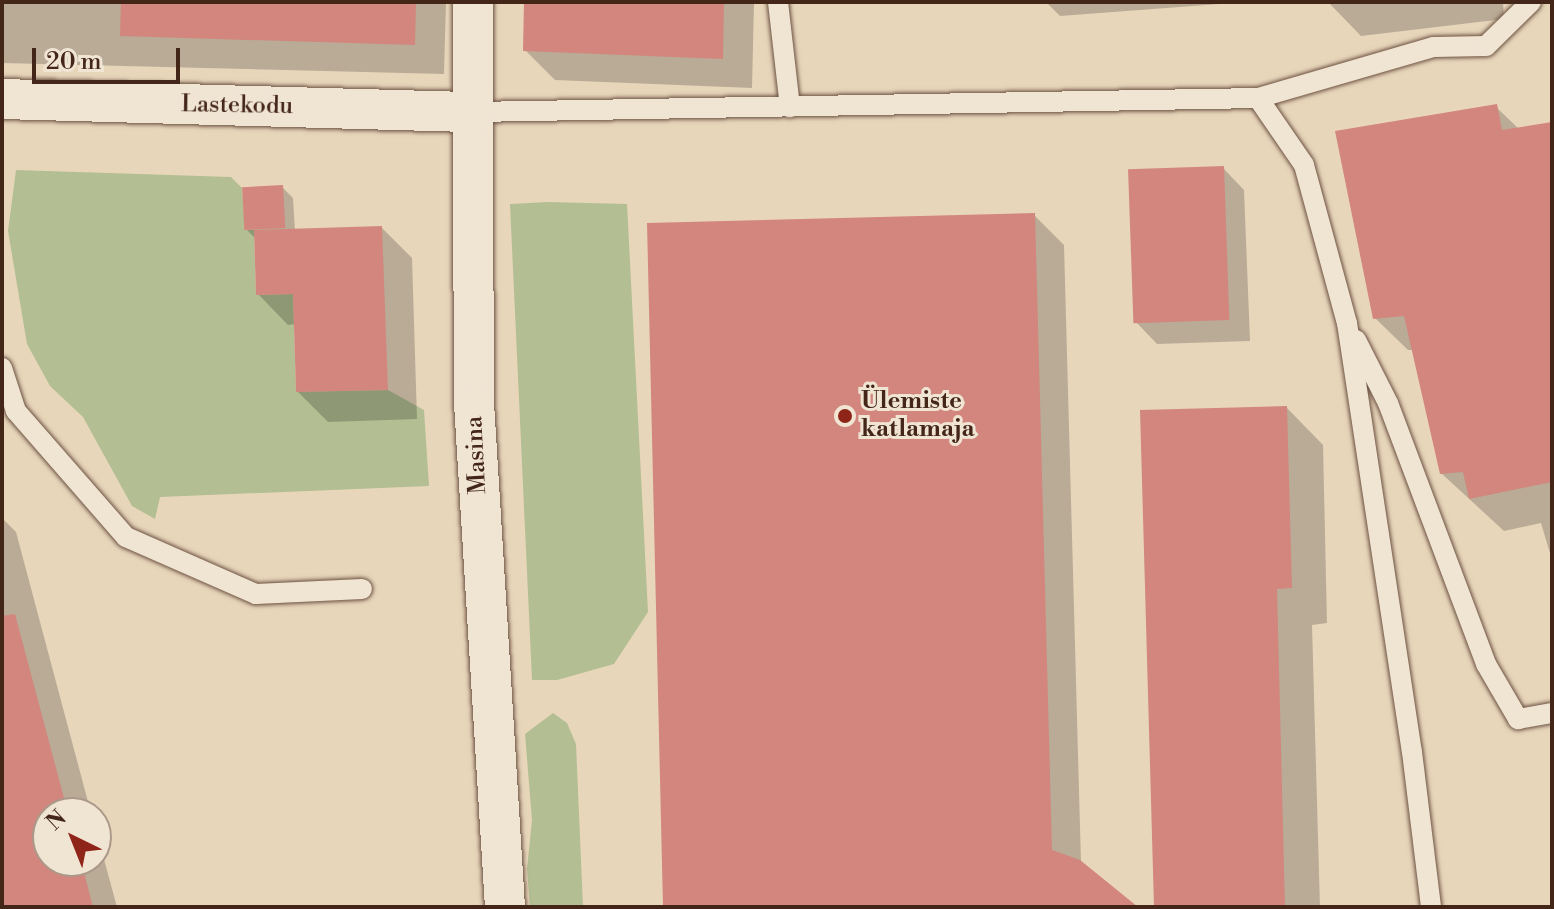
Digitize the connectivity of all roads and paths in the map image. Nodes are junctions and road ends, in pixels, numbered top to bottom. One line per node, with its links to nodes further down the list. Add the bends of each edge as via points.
1 (473, 2): 7 (street, Masina)
2 (778, 2): 6 (lane)
3 (1531, 2): 4 (lane, via 1486,46 1434,47)
4 (1258, 98): 6 (lane); 8 (lane, via 1304,165)
5 (2, 99): 7 (street, Lastekodu)
6 (790, 107): 7 (lane)
7 (473, 112): 12 (street, Masina, via 474,403)
8 (1347, 323): 11 (lane, via 1388,403 1486,664 1518,719); 13 (lane)
9 (2, 368): 10 (lane, via 16,411 126,537 256,594)
10 (362, 589)
11 (1552, 713)
12 (505, 907)
13 (1431, 907)

